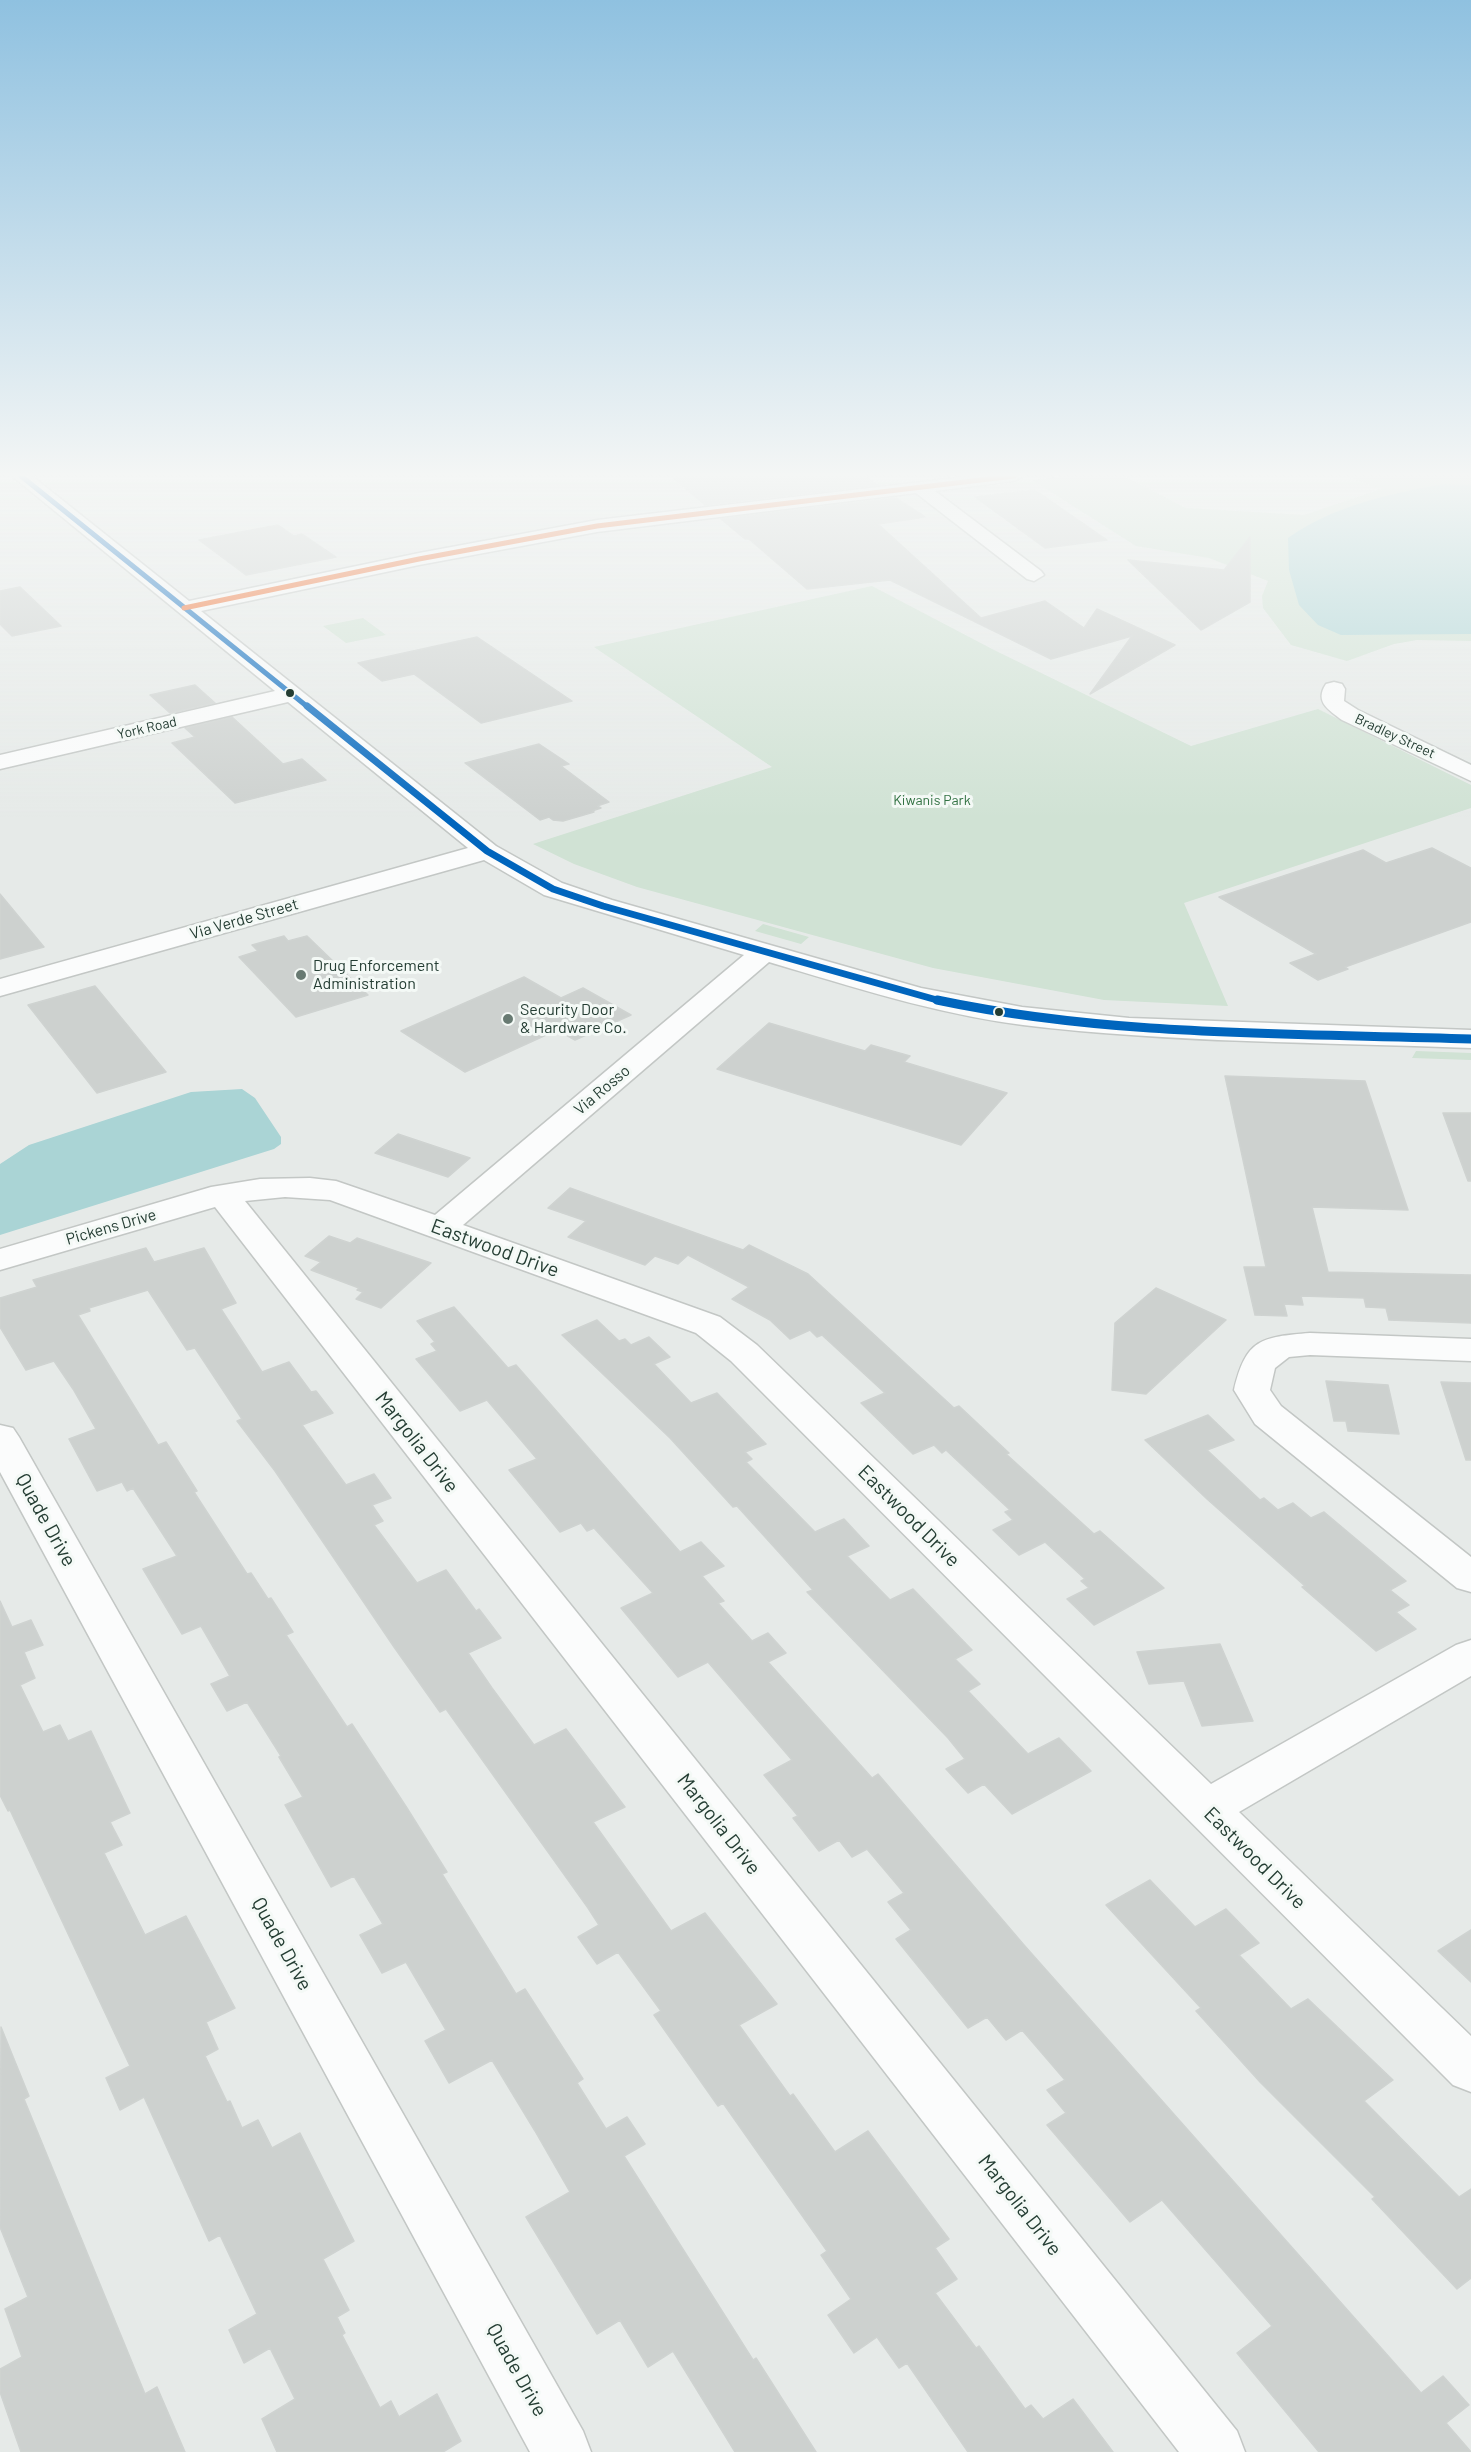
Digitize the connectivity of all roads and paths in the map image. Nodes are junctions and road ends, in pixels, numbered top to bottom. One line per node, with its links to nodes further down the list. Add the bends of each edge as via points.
1 (162, 590): 3 (street)
2 (271, 590): 3 (street)
3 (184, 608): 5 (street)
4 (1334, 689): 7 (street, Bradley Street, via 1333,703 1350,715)
5 (293, 694): 6 (street, York Road); 8 (street)
6 (0, 762)
7 (1471, 774)
8 (487, 851): 9 (street, via 554,889); 10 (street, Via Verde Street)
9 (764, 952): 11 (street, via 916,996 1022,1016 1177,1029); 13 (street, Via Rosso)
10 (0, 988)
11 (1471, 1039)
12 (222, 1194): 13 (street, Eastwood Drive, via 281,1186 318,1188); 14 (street, Pickens Drive); 22 (street, Margolia Drive)
13 (440, 1228): 19 (street, Eastwood Drive, via 708,1326 735,1346)
14 (0, 1260)
15 (1471, 1350): 17 (street, via 1310,1344 1279,1347 1258,1362 1252,1390 1268,1415)
16 (0, 1437): 21 (street, Quade Drive)
17 (1471, 1578)
18 (1471, 1656): 19 (street)
19 (1206, 1809): 20 (street, Eastwood Drive)
20 (1471, 2069)
21 (562, 2452)
22 (1216, 2452)

